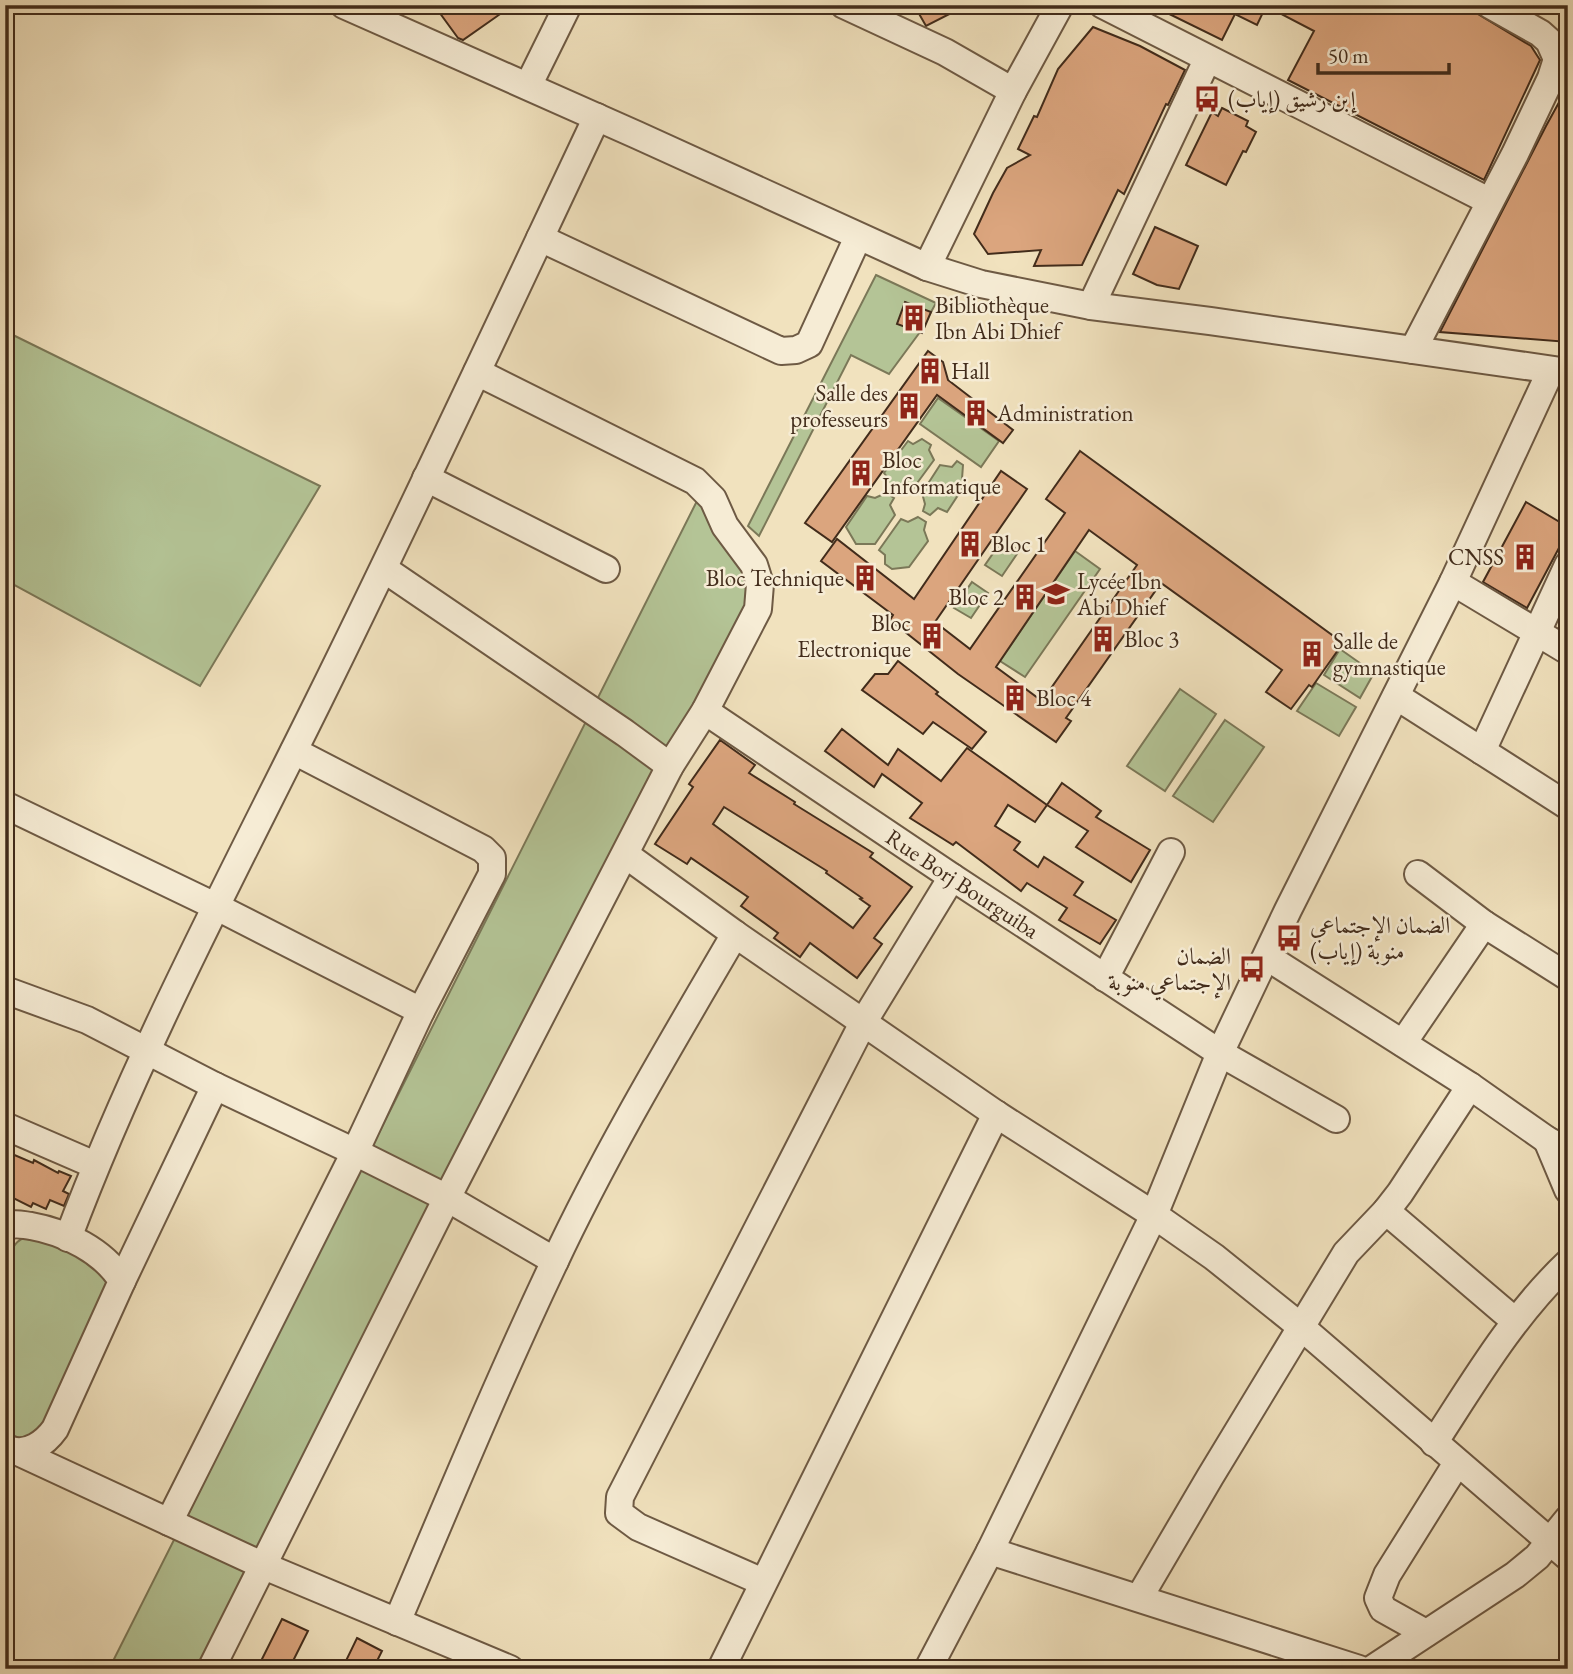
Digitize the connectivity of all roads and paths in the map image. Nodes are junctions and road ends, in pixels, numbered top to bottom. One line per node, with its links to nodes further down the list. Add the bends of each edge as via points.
1 (344, 5): 8 (street)
2 (568, 5): 8 (street)
3 (844, 5): 9 (street, via 945,52)
4 (1060, 5): 9 (street)
5 (1103, 5): 7 (street)
6 (1490, 5): 11 (street, via 1540,33 1557,59)
7 (1207, 60): 11 (street); 15 (street)
8 (528, 86): 10 (street)
9 (1013, 91): 14 (street)
10 (597, 117): 12 (street); 13 (street)
11 (1489, 201): 16 (street)
12 (858, 237): 13 (street, via 809,344 781,351); 14 (street)
13 (540, 238): 18 (street)
14 (928, 267): 15 (street, via 981,284)
15 (1091, 306): 16 (street)
16 (1413, 350): 17 (street)
17 (1559, 371): 23 (street)
18 (477, 372): 19 (street); 27 (street, via 676,470 713,499 725,526 754,565 760,584 758,609)
19 (426, 478): 21 (street); 22 (street)
20 (1568, 565): 24 (street)
21 (384, 569): 28 (street); 30 (street)
22 (606, 569)
23 (1453, 582): 24 (street); 26 (street)
24 (1538, 632): 25 (street); 29 (street)
25 (1568, 651)
26 (1396, 696): 29 (street); 40 (street)
27 (705, 711): 30 (street); 36 (street, Rue Borj Bourguiba)
28 (294, 751): 37 (street); 44 (street, via 483,849 492,858 492,874)
29 (1482, 751): 32 (street)
30 (670, 766): 34 (street)
31 (5, 805): 37 (street)
32 (1568, 806)
33 (1171, 852): 42 (street)
34 (626, 855): 39 (street); 58 (street)
35 (1418, 874): 38 (street)
36 (952, 877): 42 (street, Rue Borj Bourguiba); 45 (street)
37 (215, 906): 44 (street); 47 (street)
38 (1485, 924): 41 (street); 46 (street)
39 (735, 934): 45 (street); 63 (street, via 638,1100)
40 (1267, 957): 46 (street); 48 (street)
41 (1568, 977)
42 (1105, 978): 48 (street, Rue Borj Bourguiba)
43 (5, 990): 47 (street, via 87,1020)
44 (421, 1011): 55 (street)
45 (864, 1021): 51 (street); 76 (street, via 618,1507 619,1513 638,1527)
46 (1403, 1042): 50 (street)
47 (148, 1052): 49 (street); 56 (street)
48 (1220, 1053): 52 (street, Rue Borj Bourguiba); 60 (street)
49 (215, 1086): 55 (street); 65 (street)
50 (1470, 1086): 54 (street); 59 (street)
51 (996, 1114): 60 (street); 76 (street)
52 (1336, 1119)
53 (5, 1126): 56 (street)
54 (1557, 1145): 57 (street)
55 (355, 1152): 58 (street); 72 (street)
56 (95, 1165): 62 (street)
57 (1568, 1190)
58 (447, 1198): 63 (street); 75 (street)
59 (1386, 1211): 66 (street); 67 (street, via 1346,1253)
60 (1154, 1215): 67 (street); 74 (street)
61 (5, 1227): 62 (street, via 12,1223 48,1229)
62 (68, 1238): 65 (street, via 106,1261)
63 (555, 1261): 78 (street)
64 (1568, 1263): 66 (street)
65 (122, 1282): 69 (street, via 55,1429 36,1447)
66 (1515, 1321): 68 (street)
67 (1300, 1326): 68 (street); 77 (street)
68 (1434, 1443): 70 (street)
69 (11, 1450): 72 (street)
70 (1457, 1463): 73 (street); 79 (street, via 1387,1575 1378,1598 1382,1609)
71 (1568, 1519): 73 (street)
72 (169, 1521): 75 (street)
73 (1559, 1549): 79 (street, via 1537,1557)
74 (990, 1551): 77 (street); 83 (street)
75 (264, 1566): 78 (street); 80 (street)
76 (763, 1582): 82 (street)
77 (1139, 1598): 84 (street)
78 (397, 1622): 81 (street)
79 (1426, 1633): 85 (street)
80 (211, 1669)
81 (510, 1669)
82 (720, 1669)
83 (928, 1669)
84 (1359, 1669)
85 (1372, 1669)

